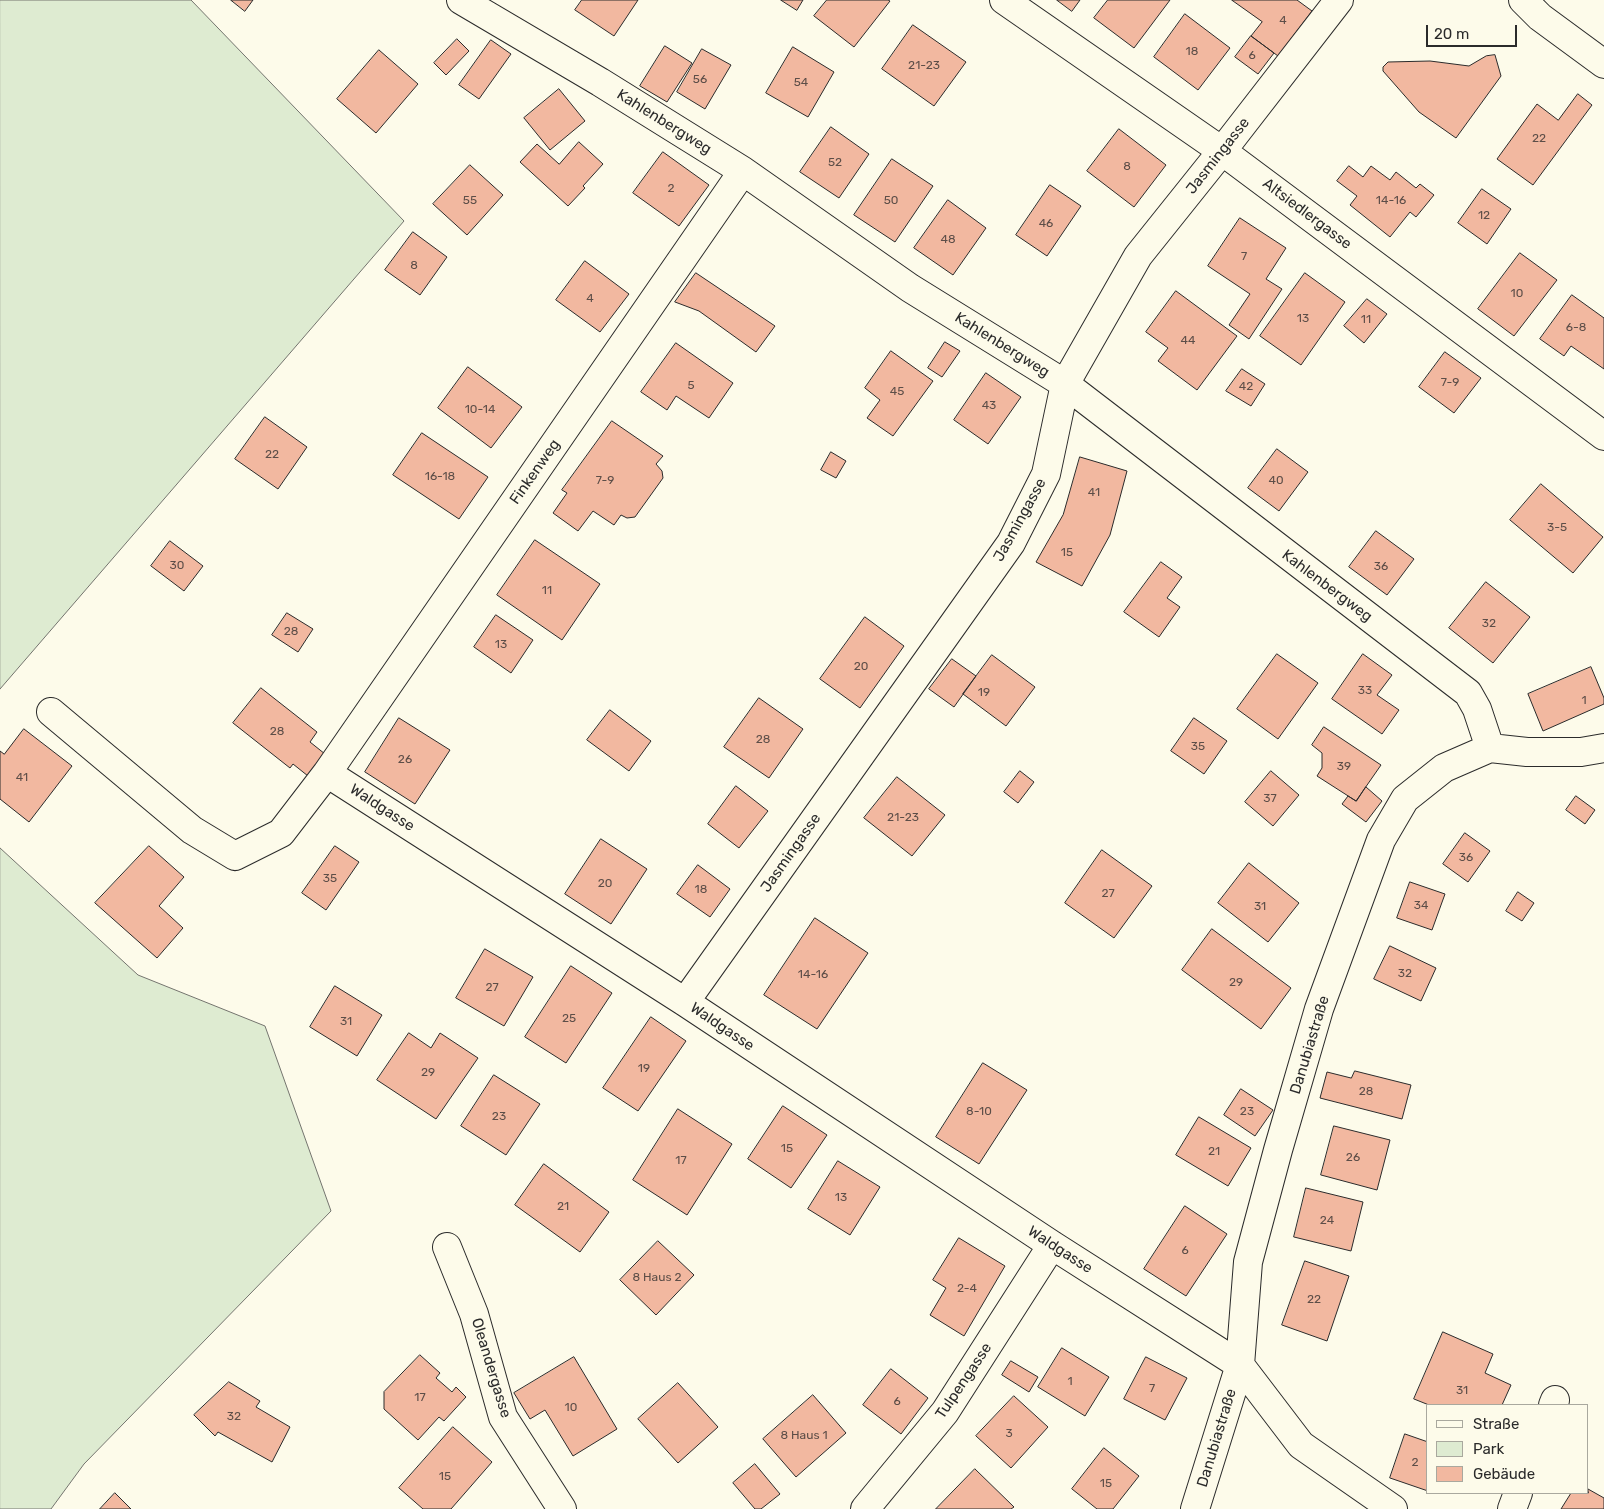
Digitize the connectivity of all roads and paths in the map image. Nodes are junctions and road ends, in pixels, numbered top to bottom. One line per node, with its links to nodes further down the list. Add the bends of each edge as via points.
1 (461, 0): 7 (street, Kahlenbergweg)
2 (1004, 0): 6 (street, Altsiedlergasse)
3 (1339, 0): 6 (street, Jasmingasse)
4 (1523, 0): 5 (street, via 1540,17)
5 (1604, 64)
6 (1222, 151): 8 (street, Jasmingasse, via 1138,256); 9 (street, Altsiedlergasse)
7 (743, 171): 8 (street, Kahlenbergweg, via 910,288); 13 (street, Finkenweg)
8 (1064, 384): 11 (street, Kahlenbergweg, via 1468,693); 14 (street, Jasmingasse, via 1046,474 1011,543)
9 (1604, 436)
10 (51, 712): 13 (street, via 192,830 235,856 280,833)
11 (1490, 748): 12 (street, Danubiastraße, via 1581,752); 17 (street, Danubiastraße, via 1444,768 1405,799 1381,840 1319,1009 1273,1168 1248,1262)
12 (1604, 748)
13 (327, 773): 14 (street, Waldgasse)
14 (685, 1002): 15 (street, Waldgasse)
15 (1052, 1245): 17 (street, Waldgasse); 20 (street, Tulpengasse, via 945,1412)
16 (447, 1247): 19 (street, Oleandergasse, via 474,1314 503,1417)
17 (1240, 1365): 21 (street, Danubiastraße); 22 (street, Waldgasse, via 1301,1445)
18 (1518, 1494): 23 (street)
19 (562, 1509)
20 (865, 1509)
21 (1194, 1509)
22 (1392, 1509)
23 (1512, 1509)

